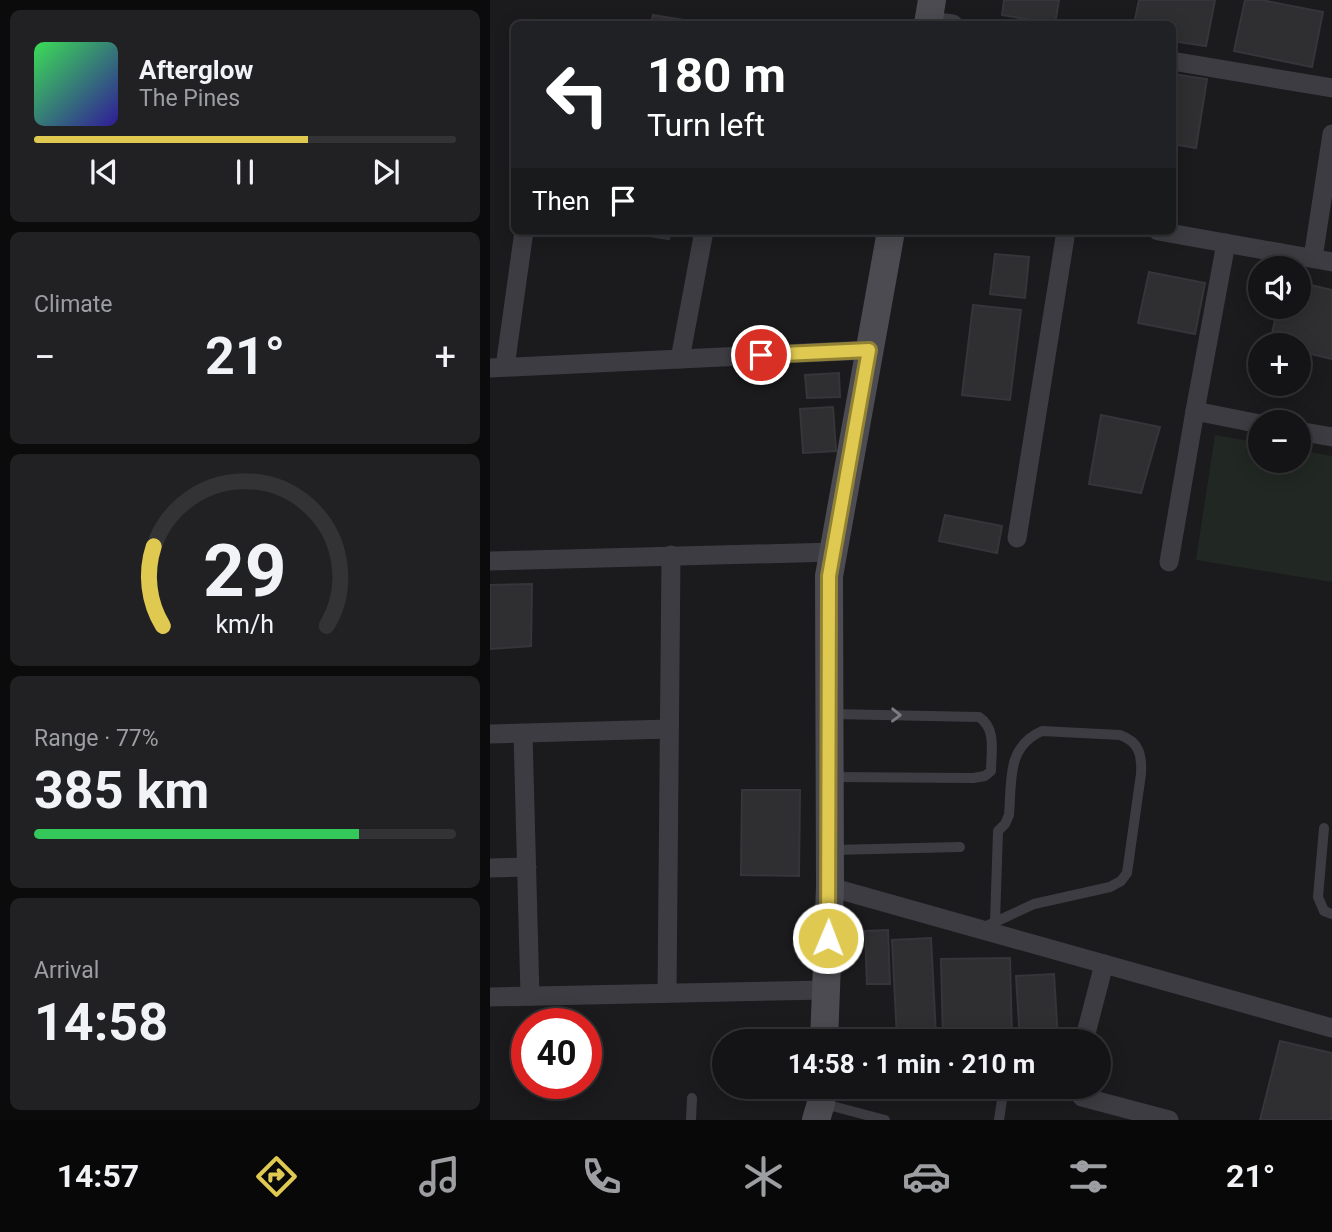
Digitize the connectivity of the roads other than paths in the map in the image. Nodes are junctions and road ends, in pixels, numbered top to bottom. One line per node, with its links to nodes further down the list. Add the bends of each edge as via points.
1 (1176, 62): 2 (street)
2 (1332, 88)
3 (1332, 134): 10 (street)
4 (1176, 234): 9 (street)
5 (523, 235): 13 (street)
6 (703, 235): 12 (street)
7 (890, 235): 11 (street)
8 (1065, 235): 18 (street)
9 (1226, 243): 10 (street); 14 (street)
10 (1322, 260)
11 (869, 350): 12 (street); 19 (street)
12 (680, 359): 13 (street)
13 (498, 368)
14 (1195, 411): 15 (street); 22 (street)
15 (1248, 422)
16 (1311, 434): 17 (street)
17 (1332, 438)
18 (1017, 538)
19 (834, 552): 20 (street); 23 (street, via 829,576)
20 (670, 555): 21 (street); 24 (street)
21 (490, 561)
22 (1169, 562)
23 (828, 714): 27 (street); 27 (lane, one-way to 27, via 979,717 992,735 991,771 985,776)
24 (670, 729): 25 (street); 38 (street)
25 (523, 733): 26 (street); 31 (street)
26 (490, 734)
27 (828, 777): 30 (street)
28 (1324, 828): 34 (lane, via 1318,897 1324,911)
29 (960, 848): 30 (lane)
30 (829, 850): 33 (street)
31 (527, 867): 32 (street); 39 (street)
32 (490, 868)
33 (830, 887): 35 (street); 37 (street)
34 (1332, 914)
35 (987, 925): 35 (lane, via 998,831 1009,815 1014,757 1031,736 1042,731 1130,739 1142,760 1127,873 1121,881 1034,904); 36 (street)
36 (1104, 964): 41 (street); 43 (street)
37 (827, 990): 38 (street); 42 (street)
38 (667, 993): 39 (street)
39 (530, 996): 40 (street)
40 (490, 997)
41 (1332, 1028)
42 (825, 1029)
43 (1087, 1029)
44 (692, 1098): 48 (lane)
45 (1090, 1099): 51 (street)
46 (1002, 1100): 50 (lane)
47 (820, 1103): 49 (lane)
48 (691, 1120)
49 (886, 1120)
50 (999, 1120)
51 (1169, 1120)

